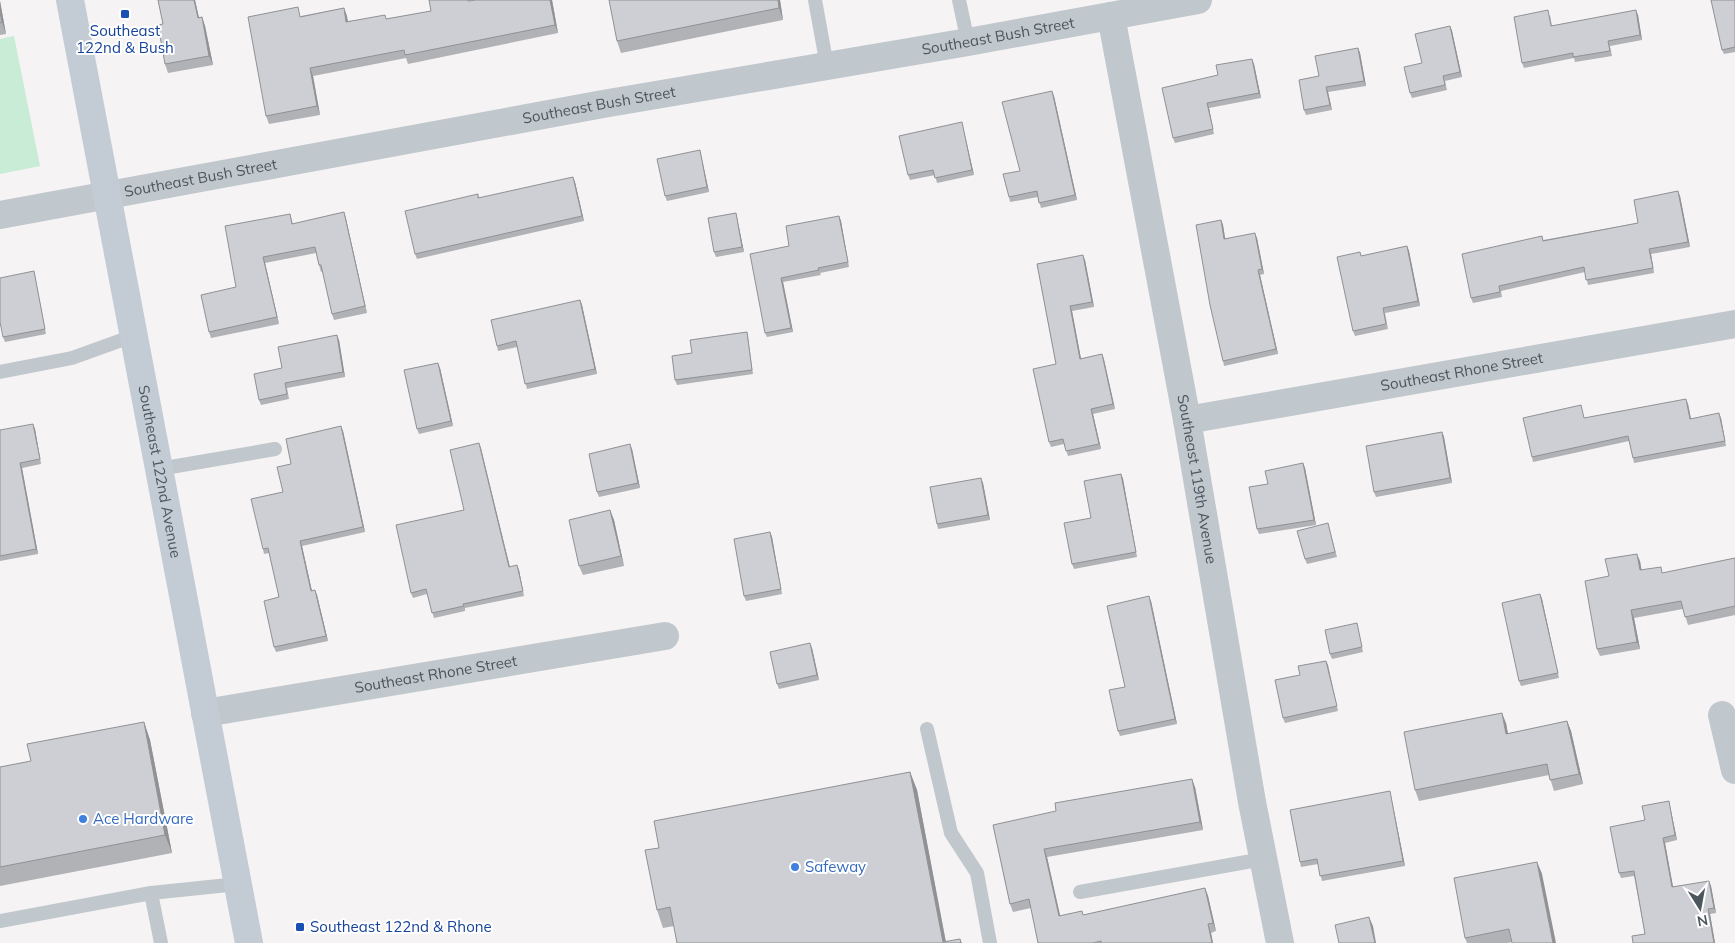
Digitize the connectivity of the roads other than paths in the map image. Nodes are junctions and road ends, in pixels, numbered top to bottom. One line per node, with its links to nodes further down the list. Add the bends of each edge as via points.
1 (70, 0): 8 (main road, Southeast 122nd Avenue)
2 (815, 0): 7 (lane)
3 (959, 0): 6 (lane)
4 (1198, 0): 5 (street, Southeast Bush Street)
5 (1111, 11): 6 (street, Southeast Bush Street); 13 (street, Southeast 119th Avenue)
6 (968, 42): 7 (street, Southeast Bush Street)
7 (827, 66): 8 (street, Southeast Bush Street)
8 (107, 195): 9 (street, Southeast Bush Street); 11 (main road, Southeast 122nd Avenue)
9 (0, 215)
10 (1735, 324): 13 (street, Southeast Rhone Street)
11 (133, 336): 12 (lane, via 72,358); 15 (main road, Southeast 122nd Avenue)
12 (0, 372)
13 (1187, 420): 21 (street, Southeast 119th Avenue)
14 (275, 449): 15 (lane)
15 (159, 469): 17 (main road, Southeast 122nd Avenue)
16 (665, 636): 17 (street, Southeast Rhone Street)
17 (205, 713): 22 (main road, Southeast 122nd Avenue)
18 (1722, 714): 20 (street)
19 (927, 728): 28 (lane, via 951,833 977,873)
20 (1735, 770)
21 (1263, 859): 23 (lane); 29 (street, Southeast 119th Avenue)
22 (238, 884): 24 (lane); 27 (main road, Southeast 122nd Avenue)
23 (1080, 892)
24 (151, 893): 25 (lane); 26 (lane)
25 (0, 921)
26 (160, 943)
27 (249, 943)
28 (990, 943)
29 (1280, 943)

